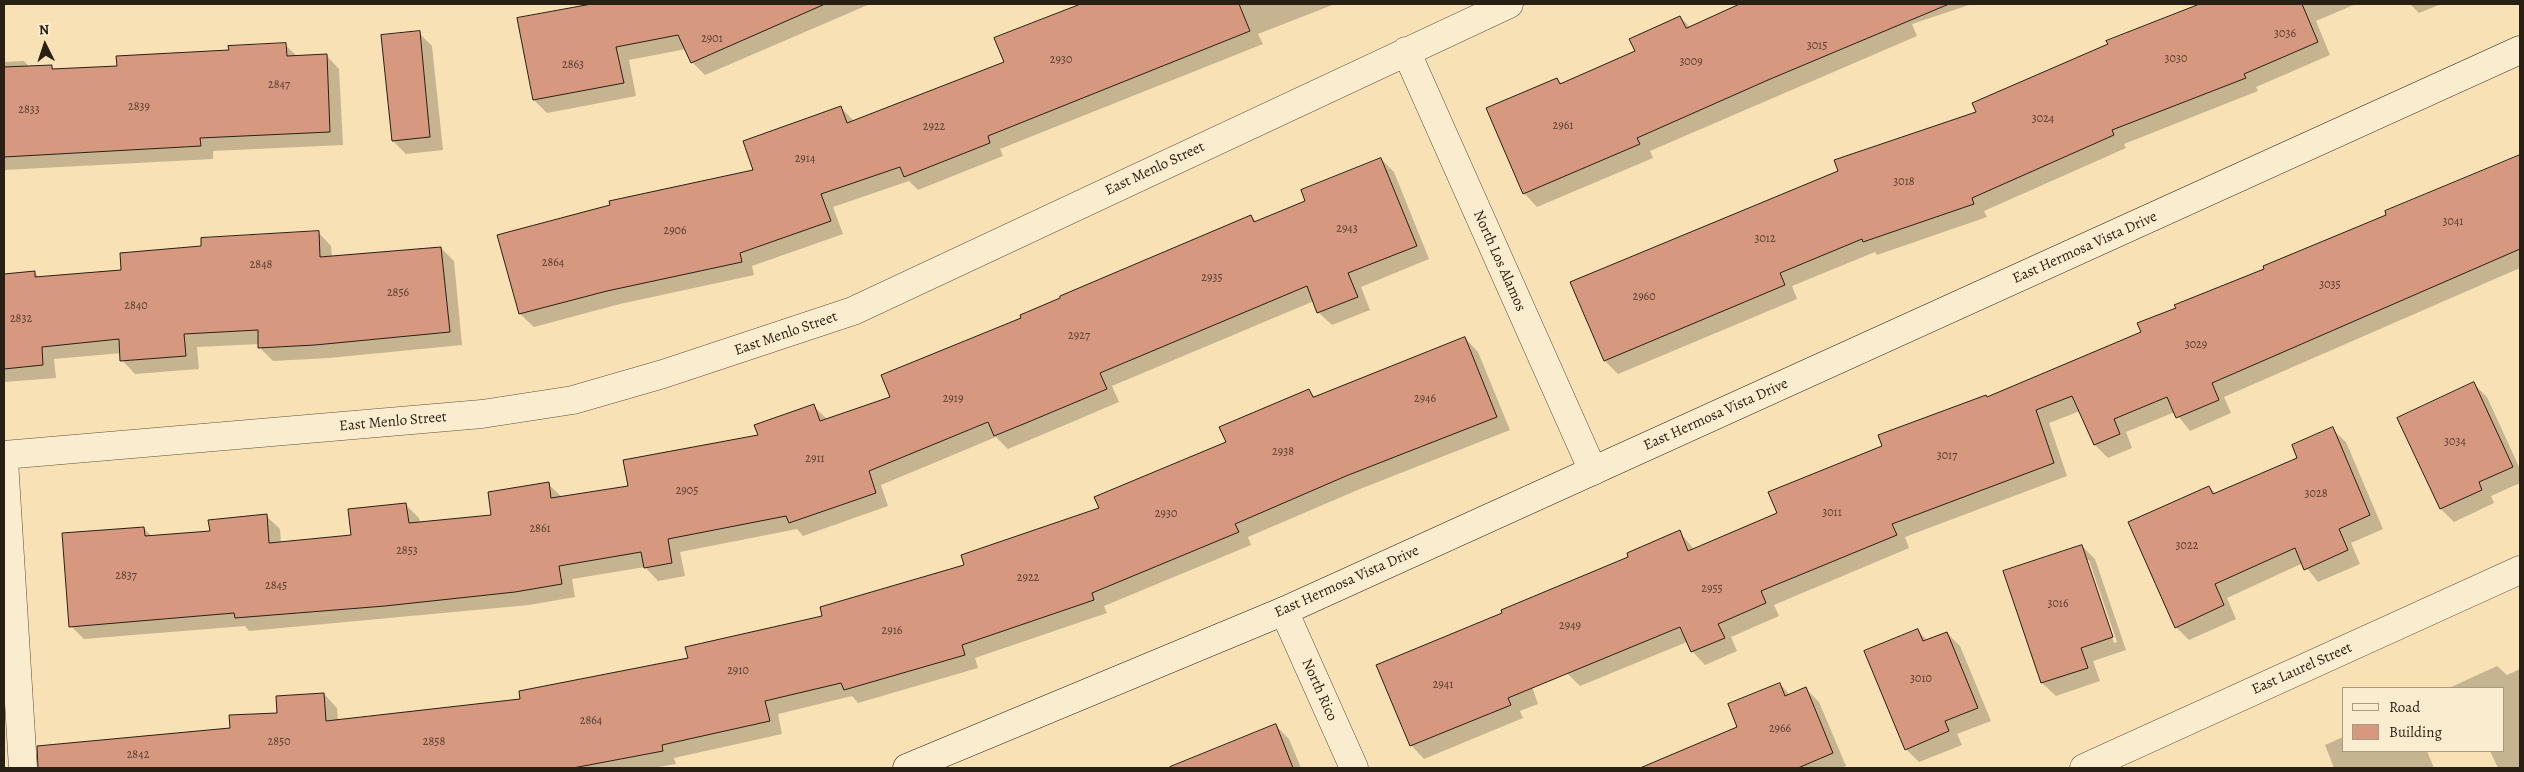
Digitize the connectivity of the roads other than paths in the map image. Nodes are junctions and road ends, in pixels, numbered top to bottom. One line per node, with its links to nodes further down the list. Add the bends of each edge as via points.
1 (1509, 4): 3 (street, East Menlo Street)
2 (2520, 50): 6 (street, East Hermosa Vista Drive)
3 (1406, 51): 4 (street, East Menlo Street, via 853,311 663,374 572,400 482,414); 6 (street, North Los Alamos)
4 (4, 455)
5 (4, 460): 9 (street)
6 (1593, 470): 8 (street, East Hermosa Vista Drive)
7 (2520, 570): 12 (street, East Laurel Street)
8 (1284, 611): 10 (street, East Hermosa Vista Drive); 11 (street, North Rico)
9 (23, 768)
10 (907, 768)
11 (1354, 768)
12 (2084, 768)

